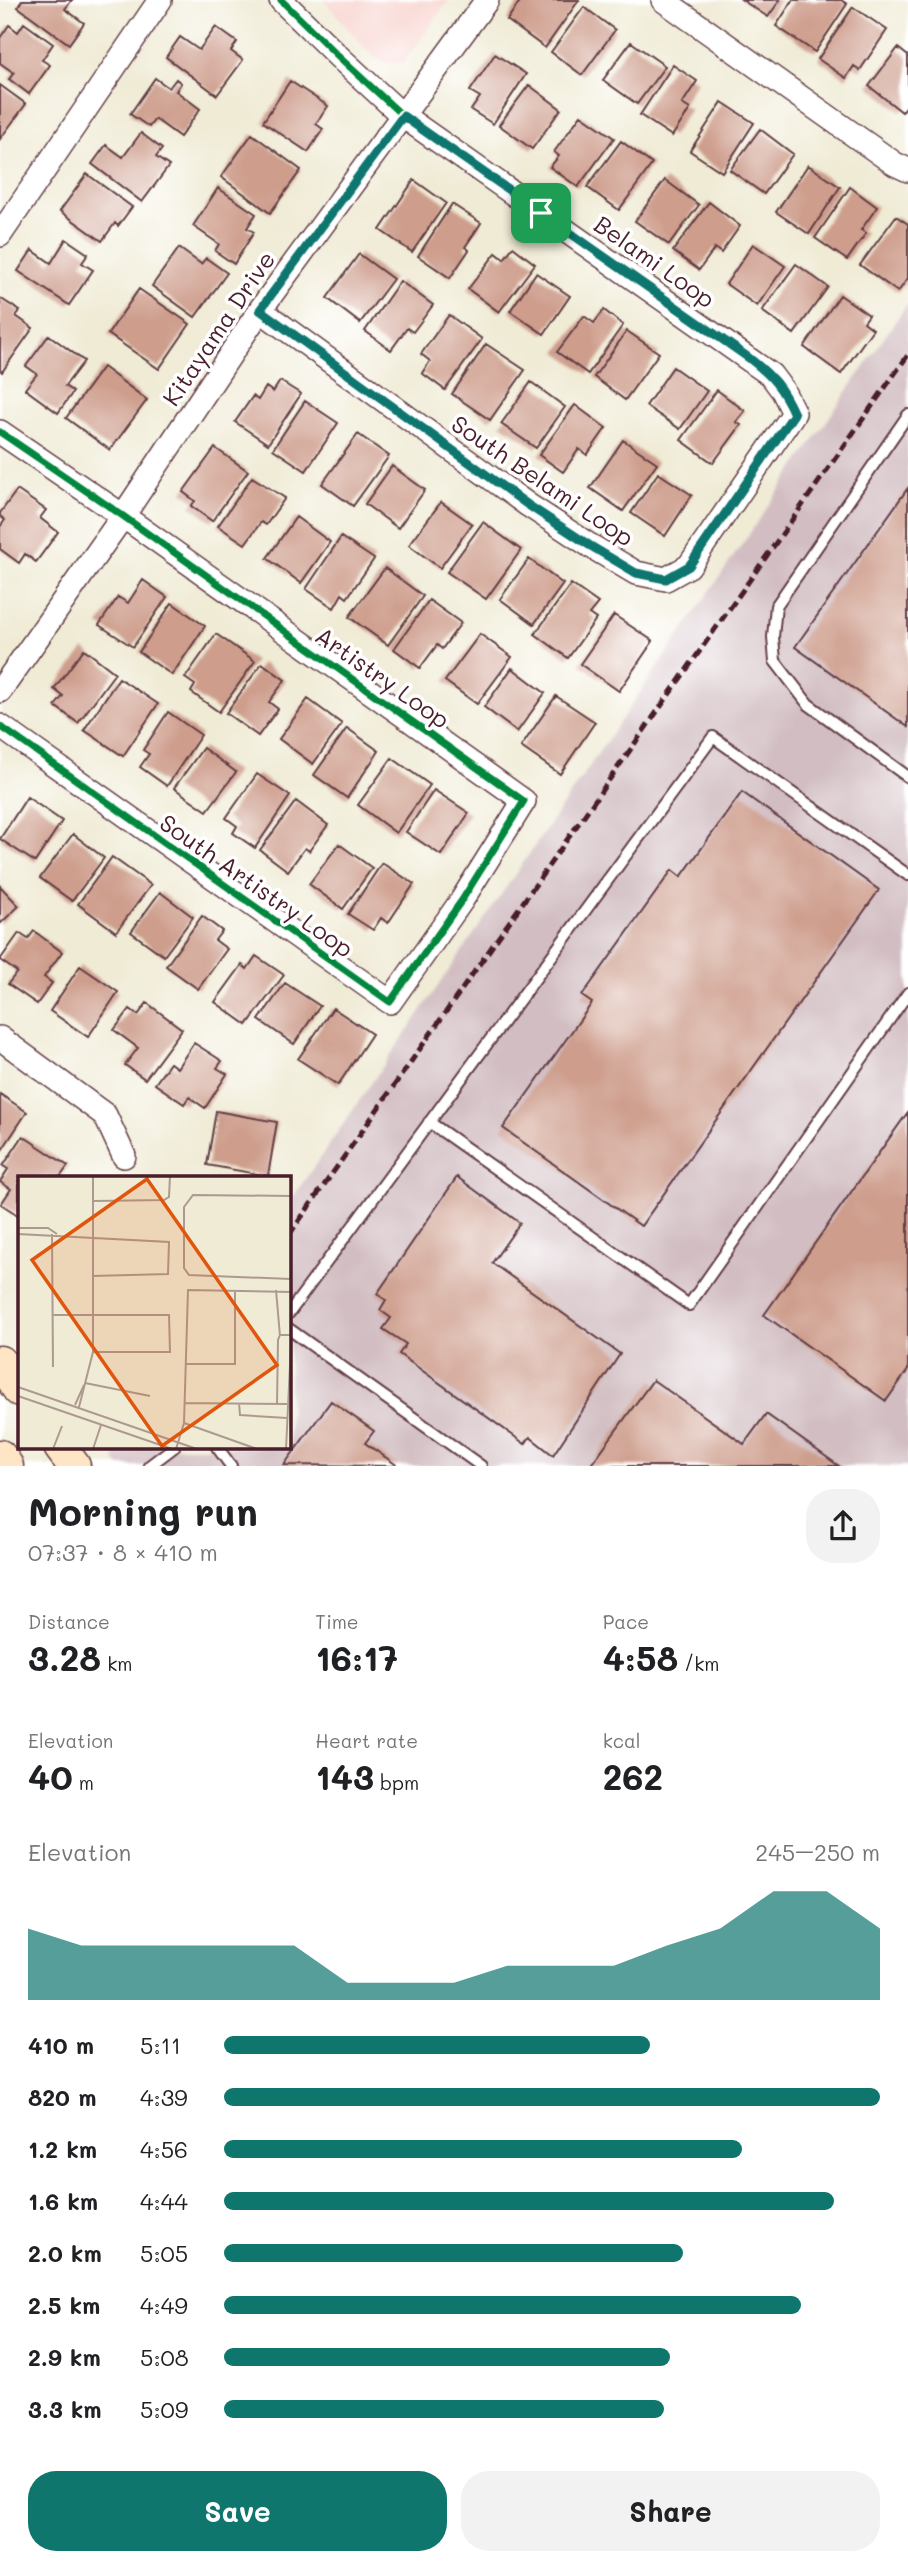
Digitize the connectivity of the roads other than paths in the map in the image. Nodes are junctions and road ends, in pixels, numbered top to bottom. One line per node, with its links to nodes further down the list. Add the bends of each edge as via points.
1 (160, 0): 7 (street)
2 (281, 0): 5 (street, Belami Loop)
3 (488, 0): 5 (street, Kitayama Drive)
4 (663, 0): 6 (street)
5 (403, 116): 8 (street, Kitayama Drive); 9 (street, Belami Loop, via 749,358 771,375)
6 (908, 170)
7 (0, 235)
8 (260, 310): 9 (street, South Belami Loop, via 528,505 636,573 666,579 689,566); 12 (street, Kitayama Drive)
9 (794, 414)
10 (908, 415): 15 (lane, via 776,606 773,637 775,661 808,704)
11 (0, 432): 12 (street)
12 (123, 516): 13 (street, Kitayama Drive); 17 (street, Artistry Loop, via 524,801)
13 (0, 691)
14 (0, 726): 17 (street, South Artistry Loop, via 390,1002)
15 (908, 777)
16 (908, 875): 20 (lane, via 713,737)
17 (462, 900)
18 (908, 993): 20 (lane, via 690,1305)
19 (0, 1038): 21 (street, via 105,1115)
20 (429, 1122): 22 (lane)
21 (124, 1156)
22 (290, 1313)
23 (290, 1330): 34 (lane)
24 (0, 1362): 25 (main road)
25 (18, 1389)
26 (61, 1448): 31 (main road)
27 (173, 1448): 32 (lane)
28 (219, 1448): 33 (lane)
29 (0, 1456): 30 (main road)
30 (7, 1466)
31 (74, 1466)
32 (149, 1466)
33 (231, 1466)
34 (481, 1466)

